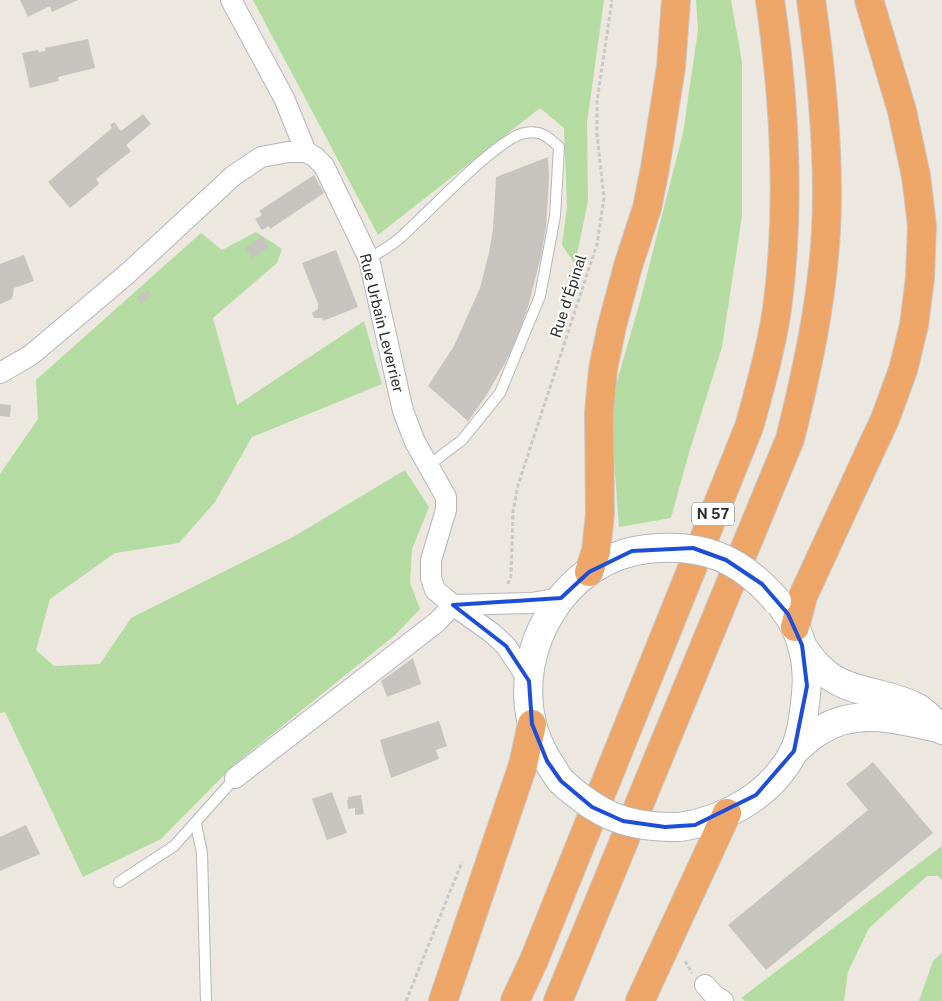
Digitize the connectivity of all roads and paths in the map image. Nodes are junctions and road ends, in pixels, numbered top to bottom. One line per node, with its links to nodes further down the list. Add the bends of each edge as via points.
1 (231, 0): 7 (street, via 284,98)
2 (612, 0): 12 (path, Rue d'Épinal, via 597,101 604,198 597,244 518,484 513,512 511,576)
3 (676, 0): 11 (highway, via 671,67 656,168 603,370 599,413 600,514 596,551)
4 (770, 0): 29 (highway, N 57, via 783,109 786,187 777,310 760,388 749,427)
5 (811, 0): 30 (highway, N 57, via 824,108 826,230 817,315 790,439)
6 (869, 0): 15 (highway, via 902,111 916,176 922,226 920,278 914,325 903,370 888,411 803,596)
7 (306, 152): 8 (street, Rue Urbain Leverrier, via 324,166); 9 (street, via 262,157 233,176 127,274 31,355)
8 (369, 260): 10 (street, Rue Urbain Leverrier, via 403,411 415,442); 10 (lane, via 399,239 504,143 524,133 544,134 559,147 555,216 540,296 500,394 462,440)
9 (0, 373)
10 (429, 465): 14 (street, Rue Urbain Leverrier, via 446,497 446,510 431,560 430,578 435,590)
11 (589, 572): 13 (main road); 15 (main road, bridge, via 614,557 632,551 671,546 692,548 726,560 762,584 788,614)
12 (505, 598): 13 (street, via 531,603); 14 (street)
13 (560, 598): 16 (main road, via 535,643)
14 (453, 605): 16 (street, Rue Urbain Leverrier, via 492,632 506,646); 20 (street, via 437,622)
15 (798, 636): 18 (main road, via 821,670 834,679 918,707); 19 (main road, via 807,669 807,686)
16 (529, 681): 17 (main road)
17 (532, 724): 21 (main road, bridge, via 547,761 560,781 592,807 623,821 679,827 695,825); 28 (highway, via 523,765)
18 (942, 729): 19 (main road, via 874,716 854,718 820,730)
19 (794, 751): 21 (main road, via 771,782)
20 (235, 778): 22 (lane)
21 (727, 813): 31 (highway)
22 (196, 824): 24 (lane, via 174,846); 26 (lane, via 202,853)
23 (463, 860): 27 (path)
24 (119, 882)
25 (705, 985): 32 (street)
26 (206, 1001)
27 (406, 1001)
28 (443, 1001)
29 (515, 1001)
30 (558, 1001)
31 (640, 1001)
32 (723, 1001)

